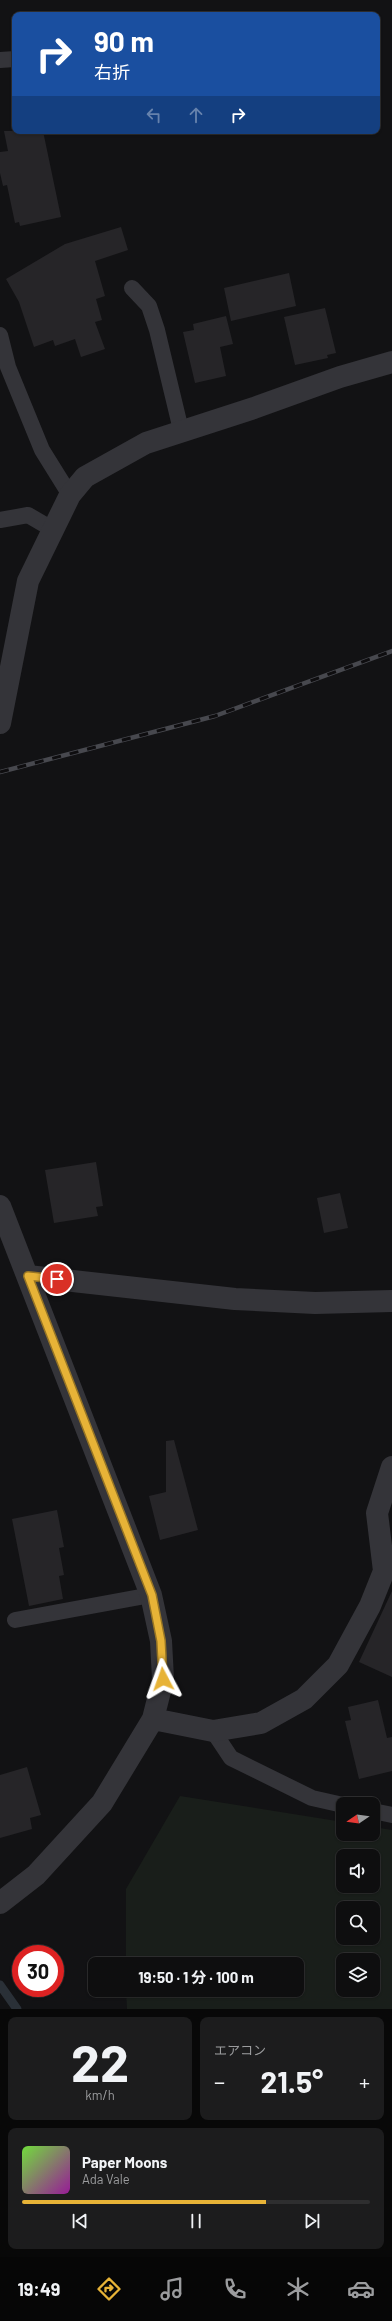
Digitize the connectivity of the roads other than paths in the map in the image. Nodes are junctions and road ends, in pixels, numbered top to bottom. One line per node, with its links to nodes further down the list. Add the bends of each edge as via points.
1 (12, 59): 2 (lane)
2 (0, 60)
3 (132, 288): 6 (lane, via 148,306 157,330)
4 (0, 335): 7 (lane, via 8,367 42,450)
5 (392, 362): 6 (street)
6 (181, 430): 7 (street, via 146,443 85,477)
7 (70, 495): 9 (street)
8 (0, 520): 9 (lane, via 28,515)
9 (52, 529): 10 (street, via 28,581)
10 (0, 722)
11 (0, 1206): 12 (street)
12 (28, 1276): 13 (street, via 235,1299 316,1303); 16 (street)
13 (392, 1300)
14 (392, 1467): 15 (street, via 377,1513)
15 (387, 1554): 19 (street, via 384,1571 370,1606 338,1665 304,1699 261,1723)
16 (152, 1595): 17 (lane); 18 (street, via 161,1641 163,1679)
17 (15, 1620)
18 (153, 1719): 19 (street); 23 (street, via 102,1803 36,1875)
19 (213, 1731): 20 (lane, via 231,1758 312,1798)
20 (336, 1803)
21 (380, 1812): 22 (lane)
22 (392, 1814)
23 (0, 1904)

